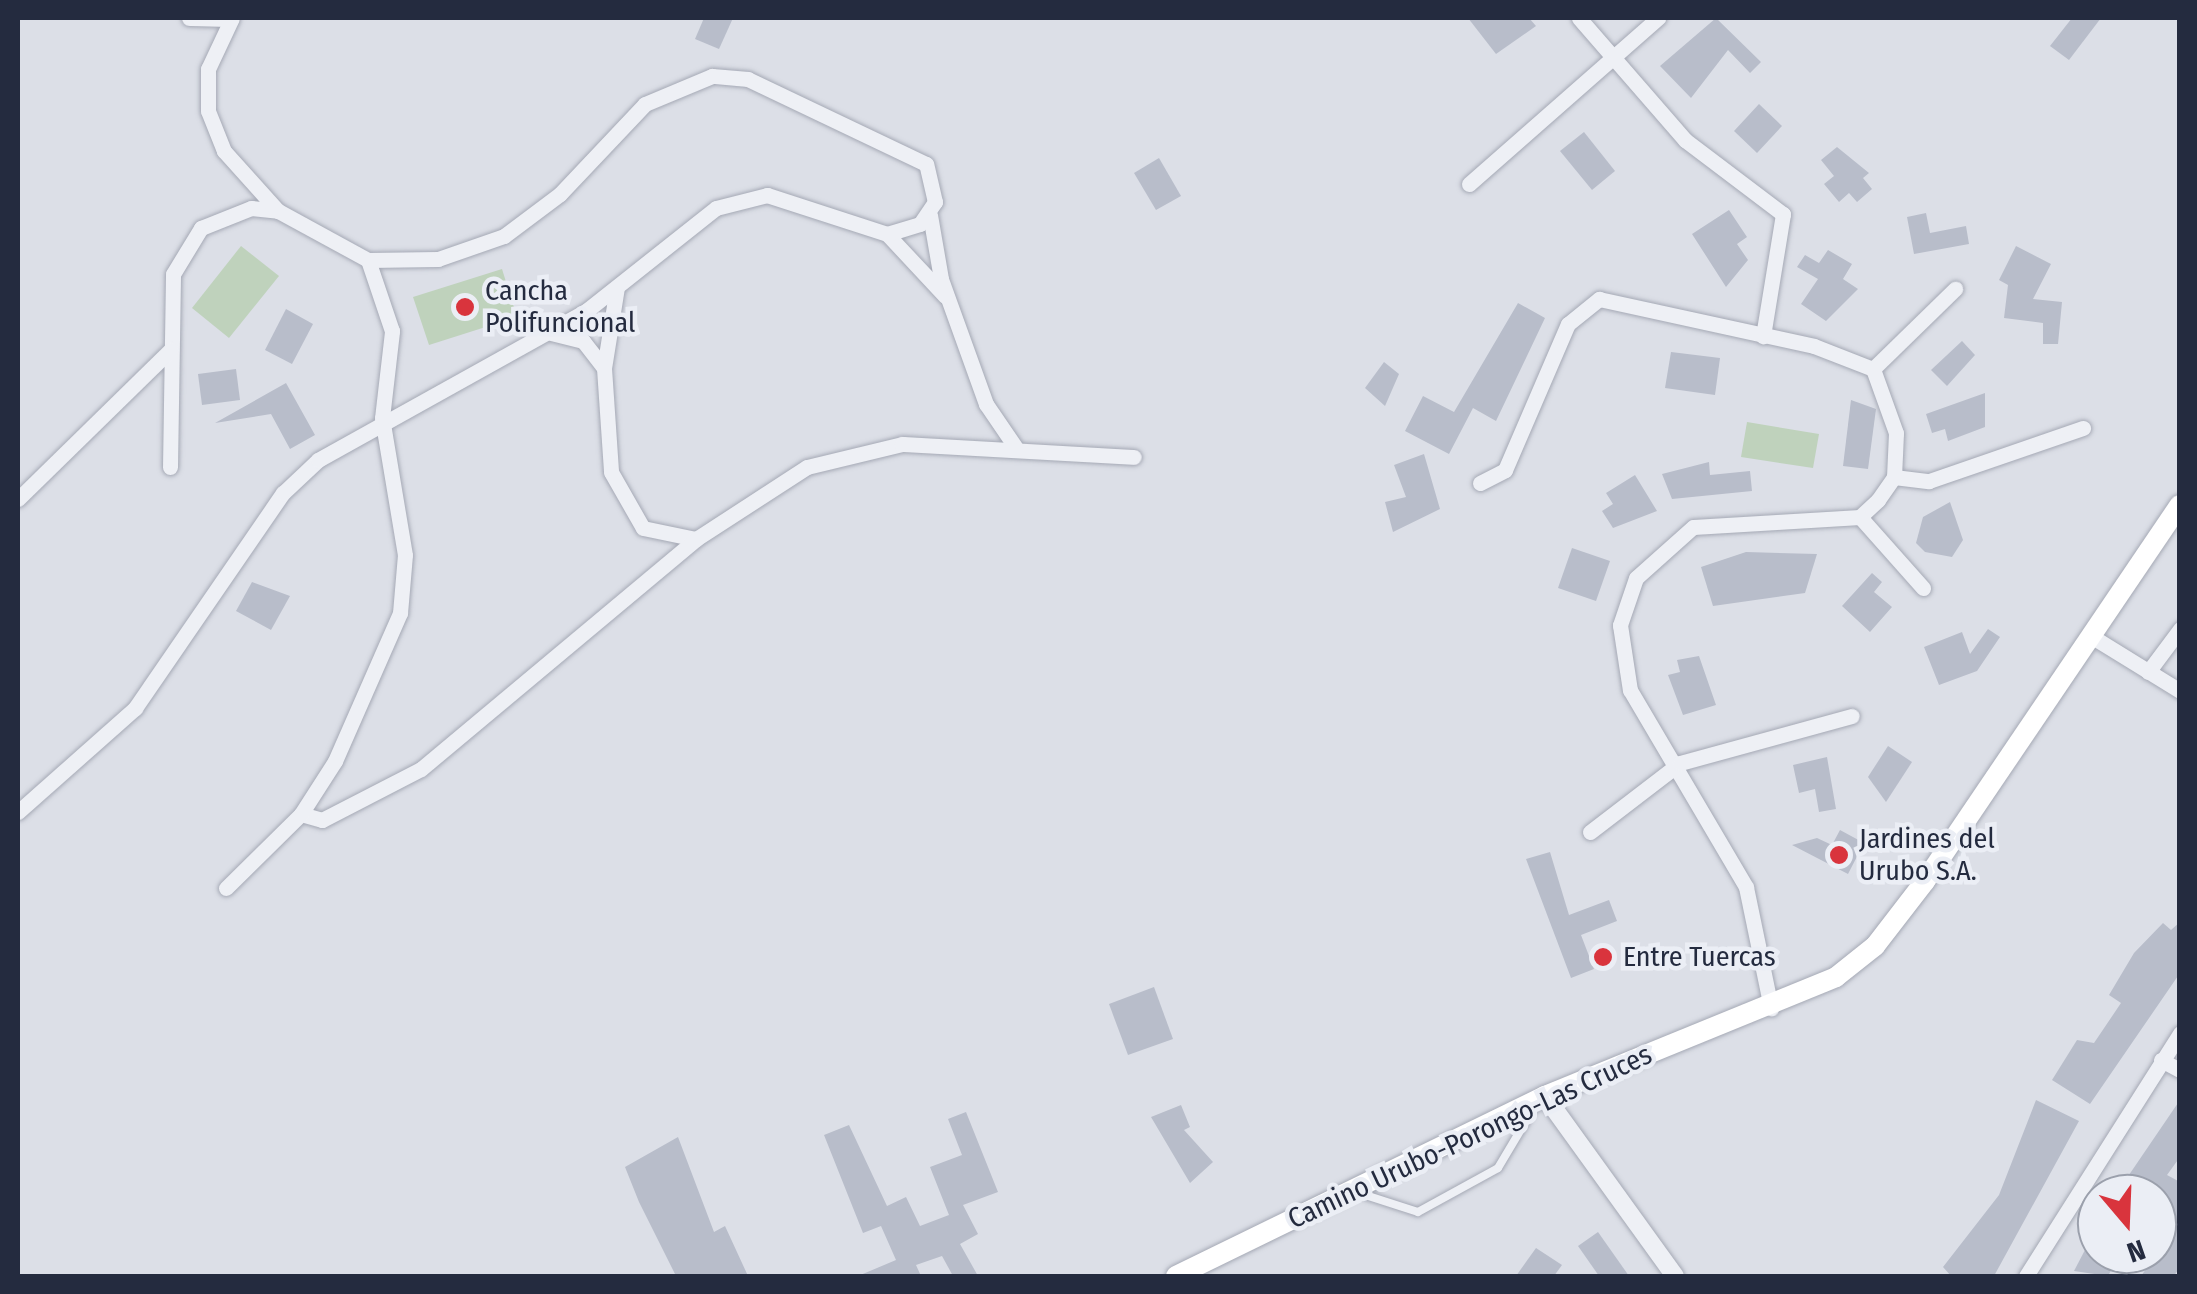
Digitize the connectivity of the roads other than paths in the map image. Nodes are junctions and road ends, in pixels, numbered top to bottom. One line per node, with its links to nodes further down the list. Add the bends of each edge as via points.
1 (189, 18): 2 (street)
2 (231, 18): 7 (street, via 208,69 208,111 224,150)
3 (1579, 18): 5 (street)
4 (1658, 18): 5 (street)
5 (1613, 54): 6 (street); 15 (street, via 1685,140 1783,214)
6 (1469, 184)
7 (278, 211): 10 (street); 16 (street, via 225,214 184,249 173,274)
8 (930, 215): 9 (street); 10 (street, via 937,189 926,164 748,79 712,76 645,104 560,194 504,236 438,259); 13 (street)
9 (886, 234): 11 (street, via 767,195 716,208 670,235); 13 (street)
10 (368, 260): 19 (street, via 392,331)
11 (617, 287): 14 (street); 17 (street)
12 (1954, 289): 18 (street)
13 (948, 299): 21 (street, via 986,404)
14 (551, 332): 17 (street, via 584,341); 19 (street)
15 (1764, 336): 18 (street); 25 (street, via 1599,299 1580,306 1528,432 1506,470)
16 (171, 349): 23 (street); 26 (street)
17 (604, 368): 29 (street, via 610,472 631,514 660,538)
18 (1873, 368): 24 (street, via 1896,433)
19 (382, 418): 37 (street, via 282,493 135,708); 38 (street, via 405,555 400,613 380,674)
20 (2083, 428): 24 (street, via 1929,481)
21 (1016, 448): 22 (street); 29 (street, via 902,444 852,453 762,488)
22 (1134, 457)
23 (170, 467)
24 (1894, 477): 28 (street)
25 (1480, 484)
26 (18, 499)
27 (2180, 506): 32 (main road, Camino Urubo-Porongo-Las Cruces)
28 (1860, 517): 30 (street); 36 (street, via 1693,528 1636,578 1620,658)
29 (696, 539): 38 (street, via 421,769 322,820)
30 (1923, 588)
31 (2180, 629): 33 (street)
32 (2091, 636): 33 (street); 41 (main road, Camino Urubo-Porongo-Las Cruces, via 1875,946)
33 (2148, 672): 34 (street)
34 (2180, 691)
35 (1852, 716): 36 (street)
36 (1680, 763): 39 (street); 41 (street, via 1746,887)
37 (18, 812)
38 (301, 814): 40 (street)
39 (1590, 832)
40 (226, 888)
41 (1770, 1008): 45 (main road, Camino Urubo-Porongo-Las Cruces)
42 (2178, 1036): 43 (street)
43 (2161, 1060): 44 (street); 49 (street)
44 (2180, 1070)
45 (1542, 1099): 46 (main road, Camino Urubo-Porongo-Las Cruces); 46 (lane, via 1498,1168 1418,1212); 48 (street)
46 (1354, 1192): 47 (main road, Camino Urubo-Porongo-Las Cruces)
47 (1176, 1276)
48 (1675, 1276)
49 (2026, 1276)

